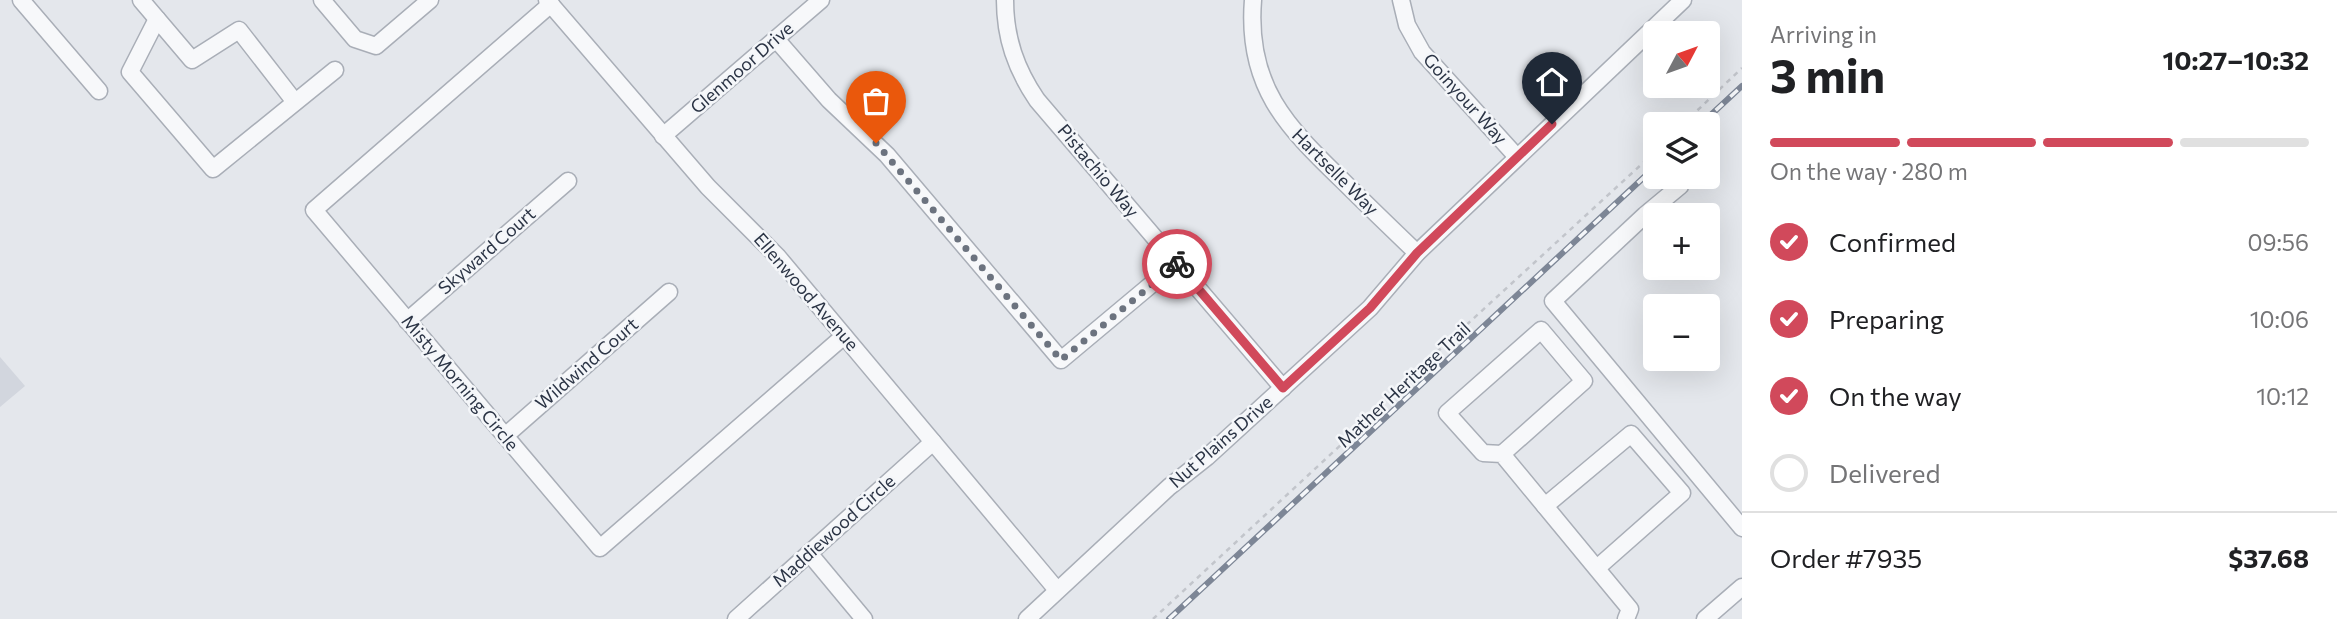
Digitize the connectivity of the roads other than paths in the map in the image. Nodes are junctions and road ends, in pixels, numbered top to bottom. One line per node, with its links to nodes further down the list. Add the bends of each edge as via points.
1 (21, 0): 14 (street)
2 (141, 0): 11 (street)
3 (322, 0): 9 (street, via 355,39 376,46)
4 (821, 0): 12 (street, Glenmoor Drive)
5 (1004, 0): 21 (street, Pistachio Way, via 1009,41 1026,83)
6 (1253, 0): 20 (street, Hartselle Way, via 1256,55 1280,114 1299,139)
7 (1401, 0): 17 (street, Goinyour Way, via 1407,25 1422,52)
8 (1683, 0): 17 (street, Nut Plains Drive)
9 (428, 1)
10 (549, 2): 16 (street, Ellenwood Avenue); 23 (street, Misty Morning Circle, via 314,211)
11 (157, 19): 15 (street, via 192,60 239,30); 15 (street, via 130,72 213,169)
12 (776, 39): 16 (street, Glenmoor Drive); 21 (street, via 829,100 887,155 1061,360)
13 (335, 70): 15 (street)
14 (99, 91)
15 (295, 102)
16 (663, 136): 24 (street, Ellenwood Avenue, via 778,257)
17 (1517, 157): 20 (street, Nut Plains Drive)
18 (568, 181): 23 (street, Skyward Court)
19 (1676, 189): 30 (street, via 1553,300)
20 (1417, 253): 25 (street, Nut Plains Drive, via 1370,308)
21 (1177, 263): 25 (street, Pistachio Way)
22 (669, 292): 26 (street, Wildwind Court)
23 (407, 321): 26 (street, Misty Morning Circle)
24 (844, 336): 26 (street, Misty Morning Circle, via 600,548); 27 (street, Ellenwood Avenue)
25 (1283, 388): 34 (street, Nut Plains Drive)
26 (505, 436)
27 (933, 442): 31 (street, Maddiewood Circle); 34 (street, Ellenwood Avenue)
28 (1502, 454): 28 (street, via 1483,453 1447,413 1541,330 1584,381); 29 (street)
29 (1545, 506): 32 (street); 32 (street, via 1630,434 1682,493)
30 (1742, 528)
31 (809, 554): 35 (street, Maddiewood Circle); 36 (street)
32 (1597, 568): 38 (street, via 1630,609)
33 (1742, 587): 39 (street)
34 (1057, 590): 37 (street, Nut Plains Drive)
35 (736, 619)
36 (864, 619)
37 (1027, 619)
38 (1626, 619)
39 (1705, 619)

